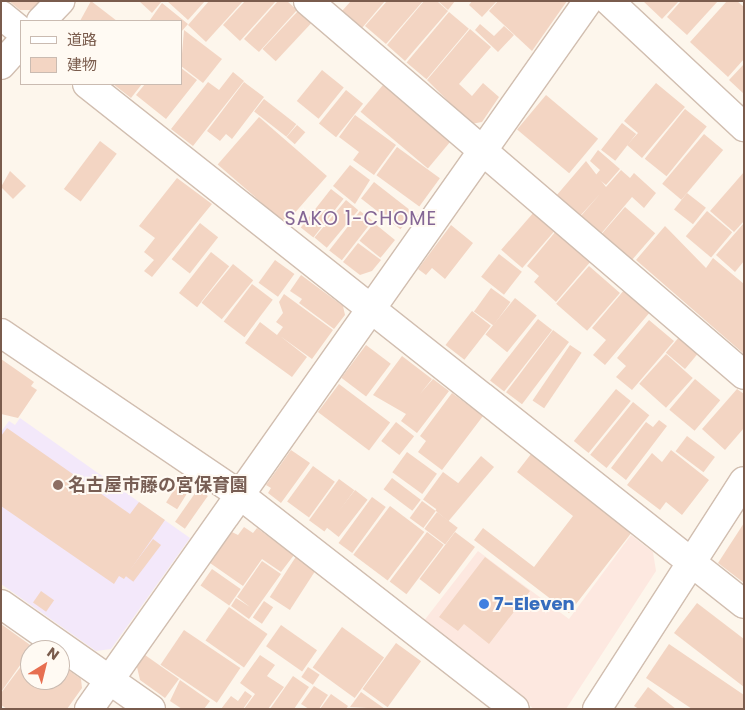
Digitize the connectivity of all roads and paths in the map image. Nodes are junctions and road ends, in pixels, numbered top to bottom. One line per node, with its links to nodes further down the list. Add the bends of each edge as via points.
1 (60, 1): 6 (street)
2 (308, 1): 12 (street)
3 (588, 1): 12 (street)
4 (609, 1): 11 (street)
5 (1, 15): 7 (street)
6 (42, 20)
7 (20, 30)
8 (20, 44): 9 (street)
9 (1, 65)
10 (88, 85): 13 (street)
11 (744, 127)
12 (482, 152): 13 (street); 15 (street)
13 (371, 309): 17 (street); 18 (street)
14 (1, 333): 17 (street)
15 (744, 375)
16 (744, 482): 18 (street)
17 (240, 495): 21 (street); 24 (street)
18 (691, 563): 20 (street); 25 (street)
19 (1, 604): 21 (street)
20 (744, 604)
21 (110, 680): 22 (street); 23 (street)
22 (89, 709)
23 (151, 709)
24 (515, 709)
25 (597, 709)

